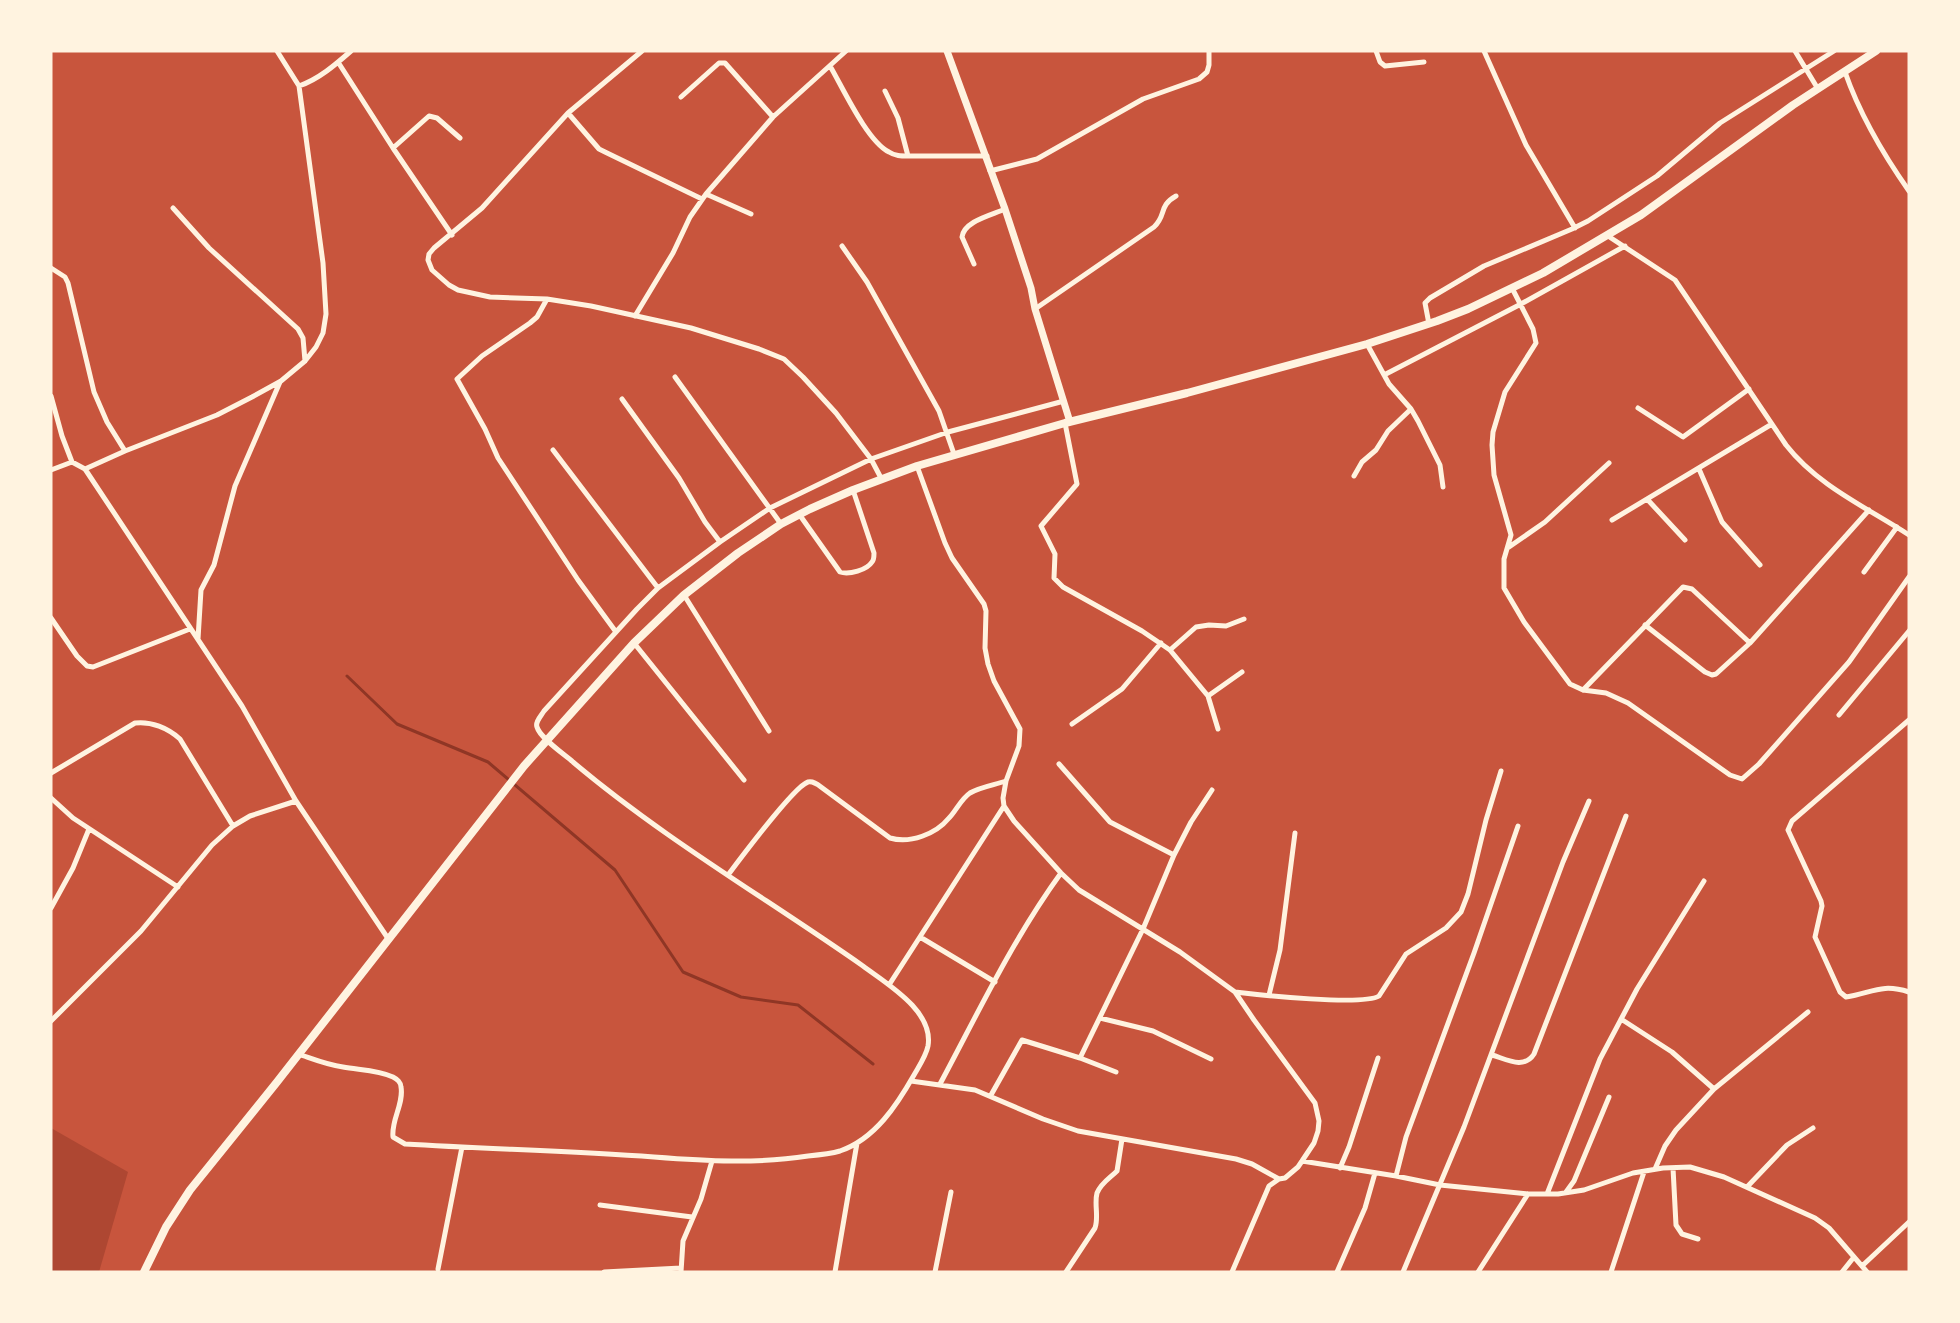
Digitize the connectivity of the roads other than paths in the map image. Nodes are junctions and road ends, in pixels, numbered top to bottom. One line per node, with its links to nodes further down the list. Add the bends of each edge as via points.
1 (277, 51): 17 (street)
2 (351, 51): 12 (street)
3 (642, 51): 21 (street)
4 (846, 51): 14 (street)
5 (947, 51): 26 (street)
6 (1209, 51): 27 (street, via 1207,72 1199,79 1150,95 1037,159)
7 (1376, 51): 13 (street, via 1385,66)
8 (1484, 51): 34 (street, via 1526,145)
9 (1795, 51): 15 (street)
10 (1834, 51): 15 (street)
11 (1876, 51): 16 (main road)
12 (338, 62): 17 (street); 24 (street)
13 (1424, 62)
14 (830, 66): 22 (street); 25 (street, via 876,142 887,152)
15 (1806, 68): 18 (street); 34 (street, via 1720,123 1645,185)
16 (1845, 72): 18 (main road); 28 (street, via 1869,126)
17 (299, 86): 48 (street, via 323,263 326,314 323,333)
18 (1818, 89): 36 (main road)
19 (885, 91): 25 (street, via 898,118)
20 (681, 97): 22 (street, via 719,63 725,63)
21 (568, 113): 29 (street, via 605,152); 35 (street, via 482,208)
22 (773, 117): 29 (street)
23 (460, 138): 24 (street, via 429,116)
24 (393, 148): 35 (street)
25 (908, 156): 26 (street)
26 (987, 156): 27 (street)
27 (990, 171): 32 (street)
28 (1909, 191)
29 (704, 196): 33 (street); 45 (street)
30 (1176, 196): 44 (street, via 1166,202 1154,227)
31 (173, 208): 48 (street, via 209,248 298,329)
32 (1005, 209): 39 (street, via 968,226 962,233); 44 (street)
33 (751, 214)
34 (1575, 228): 46 (street, via 1484,266 1430,298 1425,303)
35 (452, 235): 42 (street, via 434,248 428,260 432,270 449,285 490,297)
36 (1608, 236): 38 (street); 41 (main road)
37 (842, 246): 60 (street, via 882,310)
38 (1624, 246): 43 (street); 52 (street, via 1675,280)
39 (974, 264)
40 (51, 268): 62 (street, via 68,283 94,392)
41 (1512, 288): 43 (street); 46 (main road)
42 (547, 299): 45 (street); 96 (street, via 530,323 482,356 457,379 498,458)
43 (1521, 304): 49 (street); 85 (street, via 1536,344 1505,392 1492,445 1494,475 1511,535)
44 (1035, 309): 55 (street)
45 (635, 316): 64 (street, via 691,328 784,359 836,413)
46 (1428, 324): 47 (main road)
47 (1367, 344): 49 (street); 58 (main road)
48 (305, 360): 51 (street)
49 (1384, 375): 57 (street)
50 (675, 377): 76 (street)
51 (281, 381): 62 (street, via 217,416); 97 (street, via 235,486 213,569 201,590)
52 (1749, 389): 56 (street, via 1683,437); 59 (street)
53 (51, 396): 65 (street)
54 (621, 399): 84 (street, via 679,477)
55 (1064, 401): 58 (street); 60 (street)
56 (1638, 408)
57 (1411, 409): 71 (street, via 1388,431); 73 (street, via 1440,465)
58 (1068, 422): 63 (main road); 99 (street, via 1077,484 1041,526 1055,554 1054,578 1063,587)
59 (1773, 424): 69 (street); 77 (street, via 1800,463)
60 (948, 432): 63 (street); 64 (street)
61 (553, 450): 89 (street)
62 (125, 451): 68 (street)
63 (954, 454): 67 (main road)
64 (871, 459): 72 (street); 76 (street)
65 (72, 462): 68 (street); 70 (street)
66 (1609, 463): 85 (street, via 1545,522)
67 (917, 465): 72 (main road); 115 (street, via 952,558 984,604 987,664 1020,729 1019,746)
68 (85, 469): 94 (street)
69 (1700, 469): 75 (street); 86 (street, via 1722,522)
70 (51, 471)
71 (1354, 476)
72 (881, 478): 74 (main road)
73 (1443, 488)
74 (853, 490): 78 (main road); 78 (street, via 874,559 852,574 840,572)
75 (1647, 499): 79 (street); 83 (street)
76 (770, 508): 80 (street); 84 (street)
77 (1869, 510): 81 (street); 100 (street)
78 (800, 514): 80 (main road)
79 (1612, 520)
80 (781, 524): 90 (main road)
81 (1897, 527): 82 (street); 87 (street)
82 (1909, 535)
83 (1685, 540)
84 (720, 542): 89 (street)
85 (1509, 547): 103 (street, via 1503,569 1509,598 1565,680)
86 (1760, 565)
87 (1863, 572)
88 (1909, 577): 103 (street, via 1848,662 1742,779 1730,775 1628,703 1606,693)
89 (658, 588): 96 (street)
90 (684, 596): 98 (main road); 109 (street)
91 (51, 618): 94 (street, via 77,656 93,667)
92 (1244, 619): 101 (street, via 1226,626 1196,627)
93 (1645, 625): 100 (street, via 1712,675); 100 (street, via 1686,586); 103 (street)
94 (190, 629): 97 (street)
95 (1909, 631): 105 (street)
96 (616, 632): 110 (street, via 538,719 537,728)
97 (197, 641): 118 (street, via 242,706)
98 (634, 643): 110 (main road); 114 (street)
99 (1161, 643): 101 (street); 107 (street, via 1122,689)
100 (1750, 643)
101 (1170, 650): 104 (street)
102 (1242, 672): 104 (street)
103 (1583, 690)
104 (1208, 696): 108 (street)
105 (1839, 715)
106 (1909, 720): 138 (street, via 1792,821 1788,830 1821,901 1815,937 1840,992 1846,997 1879,988)
107 (1072, 724)
108 (1218, 729)
109 (769, 731)
110 (547, 740): 128 (street, via 640,815); 134 (main road)
111 (1059, 764): 126 (street, via 1110,822)
112 (1501, 771): 139 (street, via 1461,912 1446,928 1406,954 1380,996 1360,1000)
113 (51, 773): 122 (street, via 135,723 151,723 180,739)
114 (744, 780)
115 (1005, 781): 120 (street); 128 (street, via 971,793 949,819 932,831 917,838 896,840 808,782 784,805)
116 (1212, 790): 126 (street)
117 (51, 798): 124 (street)
118 (296, 801): 122 (street); 134 (street)
119 (1589, 801): 145 (street)
120 (1004, 806): 127 (street); 133 (street)
121 (1626, 816): 145 (street, via 1534,1054 1522,1063)
122 (233, 826): 130 (street)
123 (1518, 826): 166 (street, via 1406,1137)
124 (88, 829): 130 (street); 131 (street)
125 (1295, 833): 139 (street, via 1280,950)
126 (1174, 855): 132 (street)
127 (1061, 873): 132 (street, via 1079,890); 135 (street)
128 (728, 874): 136 (street)
129 (1704, 882): 142 (street)
130 (178, 887): 143 (street, via 141,931)
131 (51, 908)
132 (1143, 929): 137 (street); 141 (street)
133 (920, 937): 135 (street); 136 (street)
134 (389, 939): 144 (main road)
135 (995, 982): 151 (street)
136 (889, 985): 150 (street, via 921,1015 927,1026 928,1047)
137 (1235, 992): 139 (street); 160 (street, via 1315,1102 1318,1131)
138 (1909, 992)
139 (1269, 995)
140 (1808, 1012): 152 (street)
141 (1100, 1018): 146 (street); 148 (street, via 1154,1031)
142 (1621, 1018): 152 (street, via 1672,1052); 173 (street, via 1585,1095)
143 (51, 1021)
144 (298, 1054): 158 (street, via 393,1077 402,1086 392,1129 396,1141); 182 (main road, via 190,1190)
145 (1492, 1055): 168 (street)
146 (1080, 1058): 149 (street); 153 (street, via 1022,1041)
147 (1378, 1058): 161 (street)
148 (1211, 1059)
149 (1116, 1072)
150 (910, 1081): 151 (street); 157 (street, via 897,1105)
151 (940, 1084): 153 (street)
152 (1714, 1089): 163 (street, via 1676,1130)
153 (991, 1095): 156 (street, via 1078,1131)
154 (1609, 1096): 171 (street)
155 (1813, 1128): 169 (street, via 1787,1145)
156 (1122, 1139): 167 (street, via 1236,1159); 186 (street, via 1117,1171 1097,1195 1095,1228)
157 (857, 1143): 159 (street, via 840,1151 788,1160); 184 (street)
158 (462, 1147): 159 (street); 180 (street)
159 (712, 1161): 175 (street)
160 (1302, 1161): 161 (street); 167 (street, via 1294,1172)
161 (1340, 1168): 165 (street)
162 (1673, 1168): 163 (street); 169 (street, via 1712,1172); 177 (street, via 1676,1225 1682,1234)
163 (1655, 1169): 164 (street)
164 (1644, 1172): 171 (street); 191 (street)
165 (1375, 1173): 166 (street); 188 (street, via 1365,1208)
166 (1396, 1176): 168 (street)
167 (1279, 1179): 187 (street, via 1269,1185)
168 (1440, 1185): 172 (street); 189 (street)
169 (1747, 1187): 178 (street, via 1815,1218)
170 (951, 1192): 185 (street)
171 (1566, 1192): 173 (street)
172 (1528, 1194): 173 (street); 190 (street)
173 (1547, 1194)
174 (600, 1206): 175 (street)
175 (692, 1217): 181 (street, via 683,1241)
176 (1909, 1222): 179 (street)
177 (1698, 1239)
178 (1854, 1257): 179 (street); 192 (street)
179 (1862, 1266): 193 (street)
180 (438, 1269)
181 (681, 1270): 183 (street)
182 (144, 1272)
183 (604, 1272)
184 (835, 1272)
185 (935, 1272)
186 (1066, 1272)
187 (1232, 1272)
188 (1337, 1272)
189 (1403, 1272)
190 (1478, 1272)
191 (1611, 1272)
192 (1842, 1272)
193 (1867, 1272)

